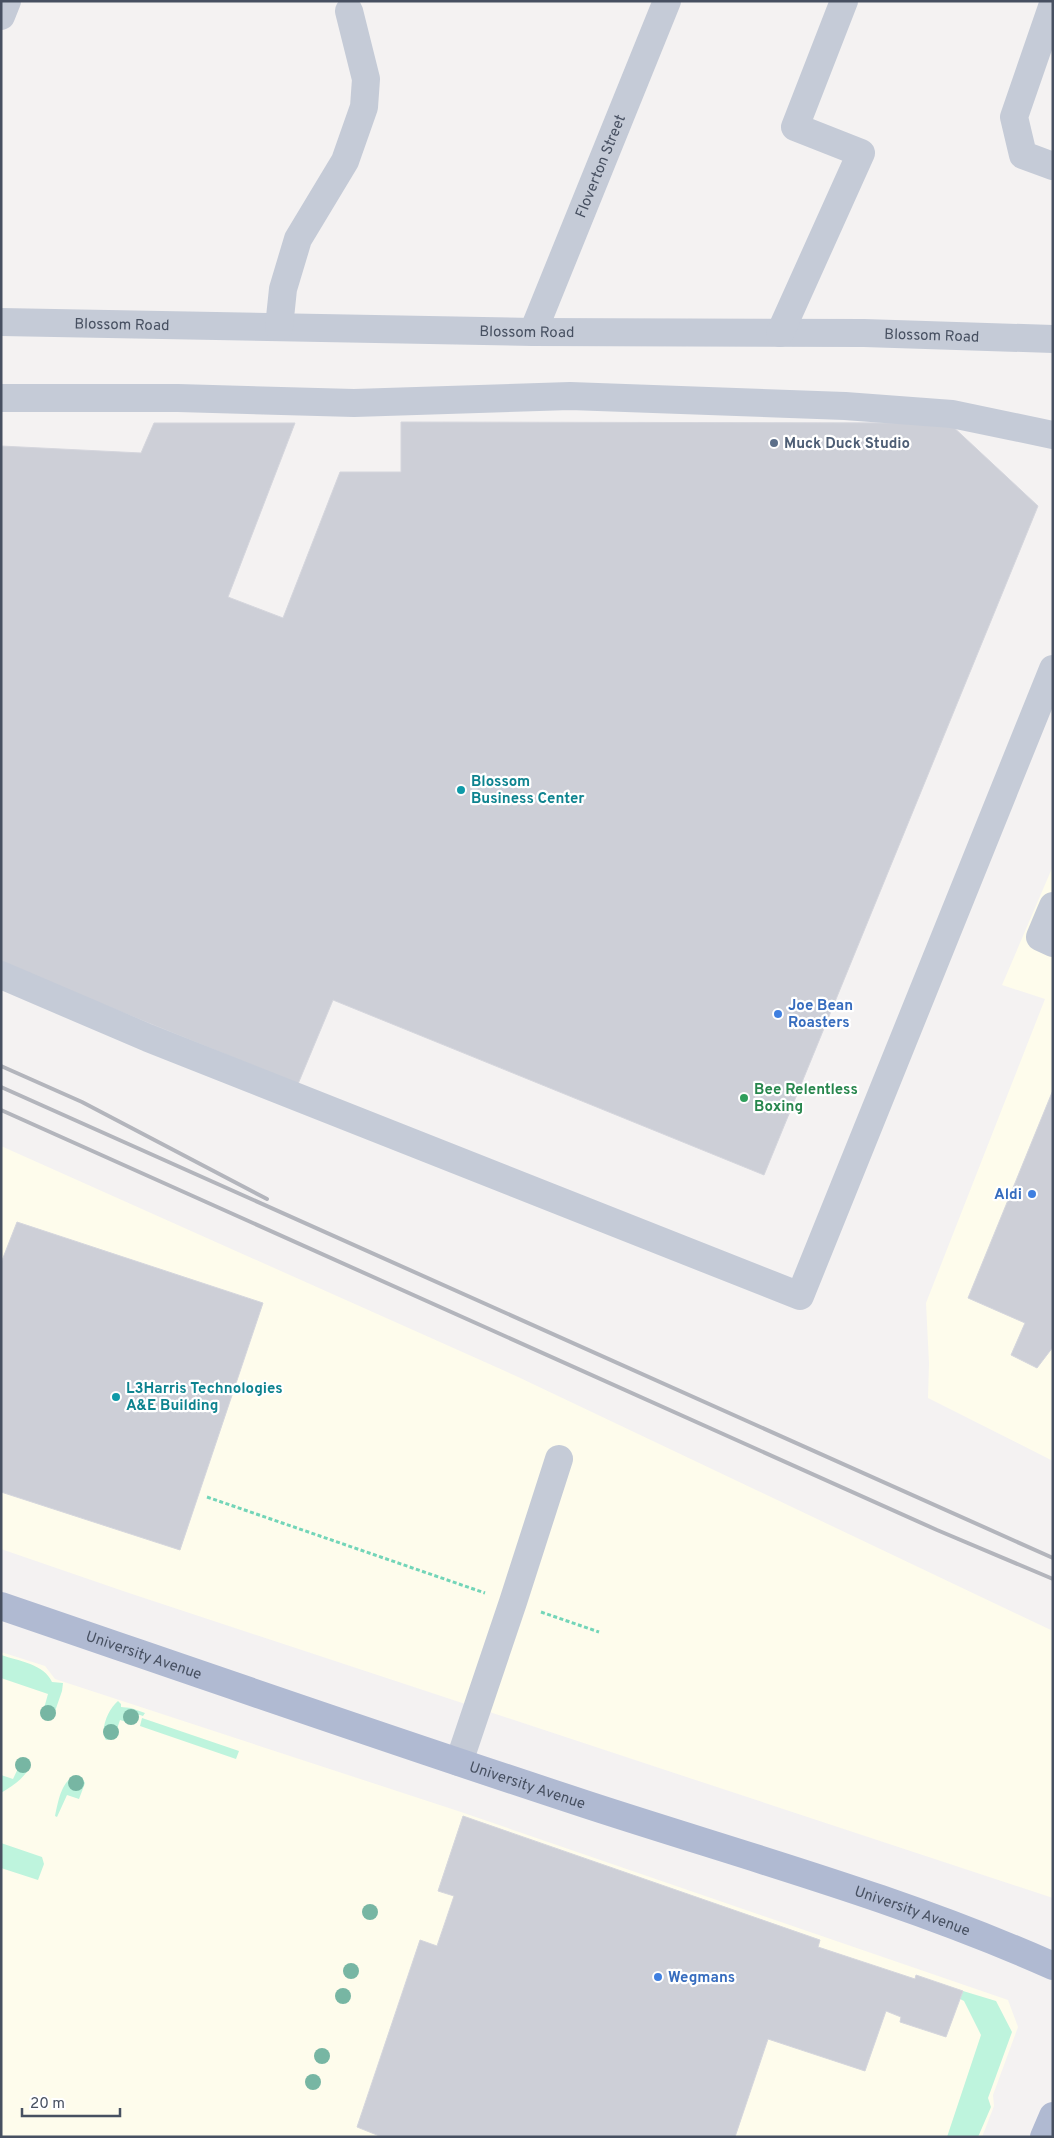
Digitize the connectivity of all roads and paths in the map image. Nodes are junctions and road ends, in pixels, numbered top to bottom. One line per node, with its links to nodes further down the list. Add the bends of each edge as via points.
1 (7, 1): 6 (street)
2 (667, 1): 10 (street, Floverton Street)
3 (844, 1): 11 (street, via 795,127 861,153)
4 (1053, 4): 7 (street, via 1014,117 1023,155)
5 (349, 10): 9 (street, via 366,79 364,107 345,161 298,239 283,289)
6 (1, 16)
7 (1053, 166)
8 (1, 322): 9 (street, Blossom Road)
9 (279, 327): 10 (street, Blossom Road)
10 (533, 332): 11 (street, Blossom Road)
11 (780, 333): 12 (street, Blossom Road)
12 (1053, 339)
13 (1, 398): 14 (street, via 178,398 354,403 570,396 836,406 952,414)
14 (1053, 436)
15 (1053, 670): 18 (street, via 800,1296 157,1042)
16 (1053, 906): 17 (street, via 1040,937)
17 (1053, 943)
18 (1, 975)
19 (559, 1460): 21 (street)
20 (207, 1497): 21 (path)
21 (513, 1602): 23 (path); 24 (street)
22 (1, 1606): 24 (main road, University Avenue)
23 (599, 1632)
24 (459, 1762): 25 (main road, University Avenue, via 904,1907)
25 (1053, 1966)
26 (1053, 2116): 27 (main road)
27 (1044, 2137)

